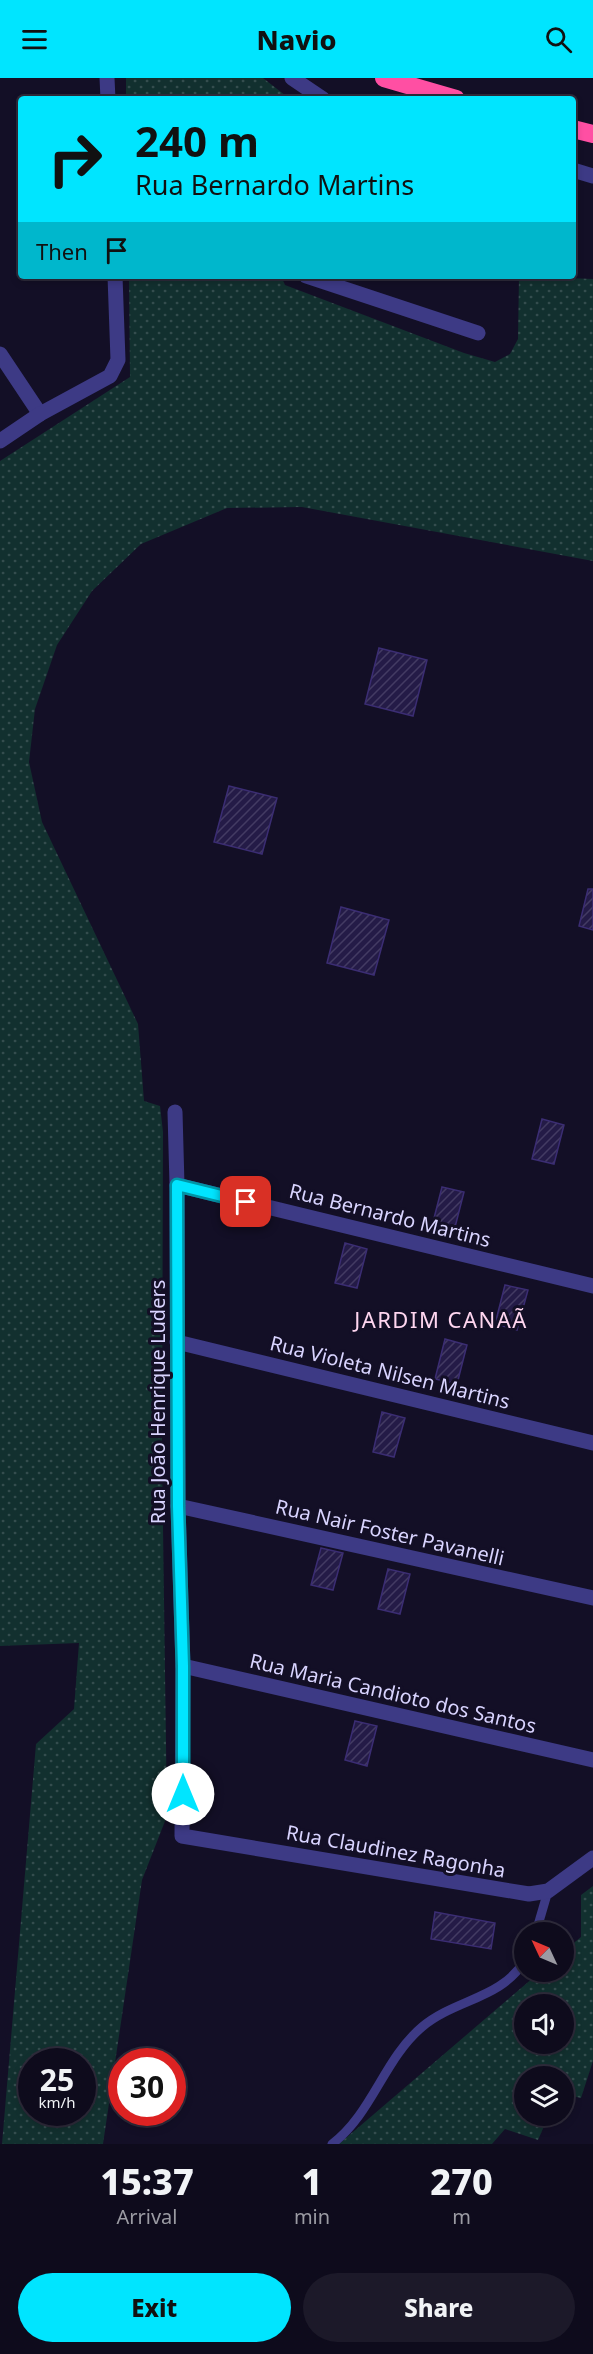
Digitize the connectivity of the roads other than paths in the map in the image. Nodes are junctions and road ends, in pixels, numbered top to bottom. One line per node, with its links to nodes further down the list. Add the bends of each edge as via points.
1 (107, 78): 4 (street)
2 (292, 78): 5 (street)
3 (384, 78): 6 (highway)
4 (108, 96)
5 (319, 96)
6 (446, 96)
7 (576, 130): 8 (highway)
8 (593, 134)
9 (576, 171): 10 (street)
10 (593, 176)
11 (115, 279): 15 (street, via 118,360 110,376)
12 (315, 279): 13 (street)
13 (478, 333)
14 (0, 354): 15 (street)
15 (40, 414): 16 (street)
16 (0, 441)
17 (175, 1112): 18 (street, Rua João Henrique Luders)
18 (177, 1185): 19 (street, Rua Bernardo Martins); 20 (street, Rua João Henrique Luders)
19 (593, 1286)
20 (177, 1342): 21 (street, Rua Violeta Nilsen Martins); 22 (street, Rua João Henrique Luders)
21 (593, 1443)
22 (178, 1506): 23 (street, Rua Nair Foster Pavanelli); 24 (street, Rua João Henrique Luders)
23 (593, 1598)
24 (183, 1666): 25 (street, Rua Maria Candioto dos Santos); 26 (street, Rua João Henrique Luders)
25 (593, 1760)
26 (182, 1836): 28 (street, Rua Claudinez Ragonha, via 529,1894)
27 (593, 1858): 28 (street)
28 (548, 1891): 29 (lane)
29 (539, 1922)
30 (514, 1974): 31 (lane, via 495,1991 421,2027 352,2124)
31 (332, 2144)

